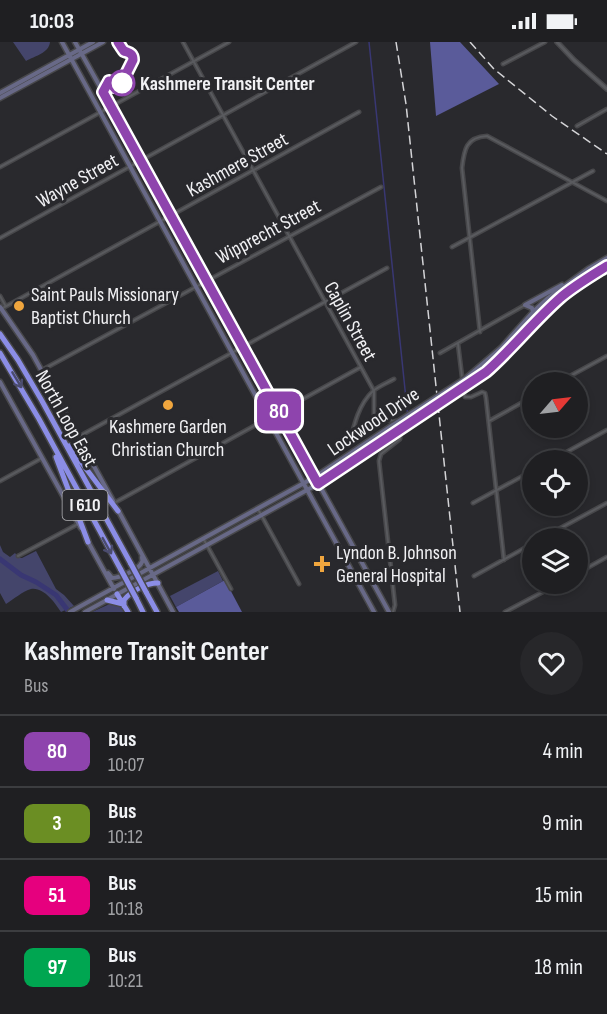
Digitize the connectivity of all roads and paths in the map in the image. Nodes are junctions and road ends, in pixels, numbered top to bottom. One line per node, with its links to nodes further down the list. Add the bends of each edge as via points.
1 (62, 42): 11 (main road)
2 (75, 42): 10 (main road)
3 (93, 42): 10 (main road)
4 (103, 42): 10 (main road)
5 (183, 42): 12 (street, Caplin Street)
6 (229, 42): 12 (street)
7 (356, 42): 22 (street, Wayne Street)
8 (545, 42): 13 (street)
9 (557, 42): 15 (street)
10 (80, 51): 11 (main road); 18 (main road)
11 (70, 57): 14 (main road); 21 (main road)
12 (193, 62): 18 (street); 22 (street, Caplin Street)
13 (503, 64)
14 (23, 83): 16 (main road); 17 (main road)
15 (607, 88)
16 (0, 93)
17 (0, 98)
18 (111, 107): 21 (street); 24 (main road)
19 (607, 109): 23 (street)
20 (359, 112): 27 (street, Kashmere Street)
21 (100, 113): 25 (main road); 26 (street)
22 (223, 115): 24 (street, Wayne Street); 27 (street, Caplin Street)
23 (577, 126)
24 (141, 160): 25 (street, Wayne Street); 32 (main road)
25 (130, 166): 33 (main road); 35 (street, Wayne Street)
26 (0, 167)
27 (253, 171): 32 (street, Kashmere Street); 34 (street, Caplin Street)
28 (593, 171): 29 (street)
29 (572, 182): 31 (street); 36 (street); 36 (street, via 487,136 474,139 465,148 462,168)
30 (381, 187): 34 (street, Wipprecht Street)
31 (607, 201)
32 (171, 216): 33 (street, Kashmere Street); 42 (main road)
33 (160, 222): 43 (main road); 49 (street, Kashmere Street)
34 (289, 236): 42 (street, Wipprecht Street); 46 (street, Caplin Street)
35 (0, 238)
36 (470, 239): 37 (street); 51 (street)
37 (452, 248)
38 (607, 258): 41 (main road, Lockwood Drive)
39 (607, 266): 48 (main road, Lockwood Drive)
40 (387, 268): 46 (street)
41 (572, 280): 45 (main road, Lockwood Drive); 47 (main road)
42 (207, 281): 43 (street, Wipprecht Street); 54 (main road)
43 (195, 287): 56 (main road); 60 (street, Wipprecht Street)
44 (0, 296): 49 (street)
45 (545, 301): 48 (main road); 50 (main road, Lockwood Drive)
46 (325, 302): 54 (street); 59 (street, Caplin Street)
47 (525, 305): 50 (main road); 51 (street)
48 (551, 306): 82 (main road, Lockwood Drive, bridge, via 486,372)
49 (2, 307): 60 (main road)
50 (533, 312): 78 (main road, Lockwood Drive, bridge, via 501,348 466,378)
51 (480, 332): 53 (street)
52 (0, 334): 73 (highway, North Loop East / I 610)
53 (458, 344): 57 (street); 70 (street, via 465,397 484,393)
54 (243, 347): 56 (street); 68 (main road)
55 (0, 352): 74 (highway, North Loop East / I 610, one-way to 74)
56 (232, 353): 69 (main road); 72 (street)
57 (440, 353)
58 (607, 356): 61 (street)
59 (361, 367): 64 (street, Caplin Street); 68 (street)
60 (42, 370): 72 (main road)
61 (577, 372)
62 (394, 379): 64 (street, Lockwood Drive)
63 (0, 382): 65 (main road)
64 (374, 391): 75 (street, Lockwood Drive, via 358,413); 121 (street, Caplin Street, via 374,416 380,421 399,423 398,441 381,454 379,461 395,605)
65 (6, 392): 66 (street); 77 (main road)
66 (0, 395)
67 (522, 403): 70 (street)
68 (279, 412): 69 (street); 78 (main road)
69 (268, 418): 81 (main road); 85 (street)
70 (489, 421): 84 (street)
71 (607, 430): 76 (street)
72 (78, 437): 85 (main road)
73 (62, 438): 89 (highway); 118 (highway, North Loop East / I 610, bridge)
74 (49, 439): 94 (highway); 117 (highway, North Loop East / I 610, one-way to 117, bridge)
75 (350, 443)
76 (570, 450)
77 (42, 458): 80 (street); 91 (main road)
78 (315, 477): 81 (main road, Lockwood Drive); 82 (main road)
79 (522, 477): 84 (street)
80 (0, 481)
81 (304, 484): 83 (main road); 88 (main road, Lockwood Drive)
82 (318, 484): 83 (main road, Lockwood Drive); 121 (main road)
83 (308, 490): 90 (main road, Lockwood Drive); 120 (main road)
84 (496, 491): 86 (street); 100 (street)
85 (114, 503): 89 (main road)
86 (472, 503)
87 (607, 503): 92 (street)
88 (258, 509): 90 (street); 93 (main road, Lockwood Drive)
89 (118, 511): 98 (main road)
90 (261, 515): 95 (main road, Lockwood Drive); 108 (street)
91 (78, 524): 94 (main road); 97 (street)
92 (561, 528)
93 (203, 538): 95 (street); 102 (main road, Lockwood Drive)
94 (88, 542): 101 (main road)
95 (207, 545): 105 (main road, Lockwood Drive); 109 (street)
96 (522, 550): 100 (street)
97 (18, 556)
98 (143, 557): 101 (main road, via 139,566 117,578 110,577); 102 (main road); 104 (main road)
99 (607, 557): 103 (street)
100 (504, 560): 106 (street)
101 (100, 564): 110 (main road)
102 (157, 565): 104 (main road, Lockwood Drive)
103 (588, 567)
104 (150, 569): 105 (main road); 110 (main road, Lockwood Drive)
105 (153, 575): 107 (main road); 110 (main road, Lockwood Drive)
106 (474, 576)
107 (158, 583): 113 (highway, via 127,596); 119 (main road)
108 (299, 584)
109 (231, 589)
110 (115, 591): 112 (main road, Lockwood Drive); 113 (highway); 114 (main road, Lockwood Drive)
111 (539, 594): 122 (street)
112 (107, 600): 113 (highway); 115 (main road, Lockwood Drive)
113 (124, 605): 116 (highway)
114 (70, 612)
115 (85, 612)
116 (128, 612)
117 (143, 612)
118 (157, 612)
119 (173, 612)
120 (374, 612)
121 (391, 612)
122 (505, 612)

